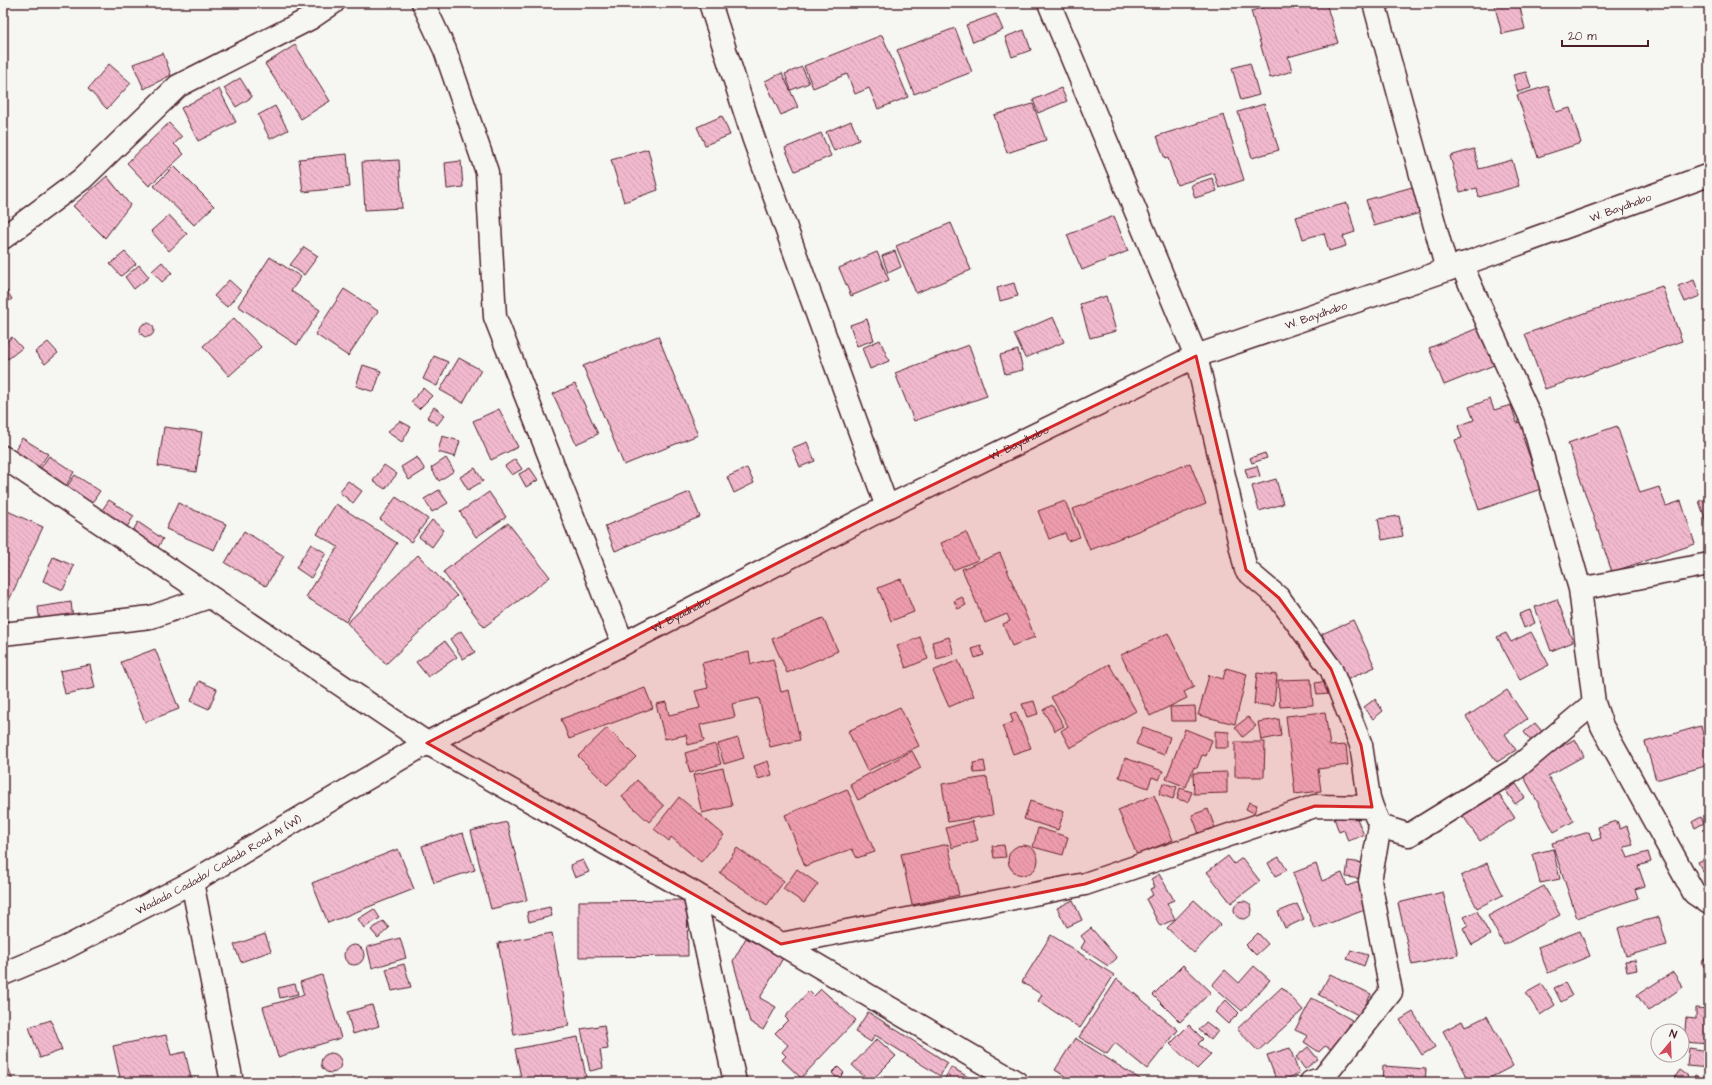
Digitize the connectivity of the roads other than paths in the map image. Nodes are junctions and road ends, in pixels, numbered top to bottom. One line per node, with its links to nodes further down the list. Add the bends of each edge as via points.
1 (333, 3): 6 (street)
2 (423, 3): 18 (street, via 445,50 487,172 495,317)
3 (710, 3): 13 (street, via 756,144)
4 (1049, 3): 10 (street)
5 (1374, 3): 9 (street)
6 (306, 10): 8 (street, via 178,86 82,179)
7 (1709, 176): 9 (street, W. Baydhabo)
8 (3, 238)
9 (1454, 267): 10 (street, W. Baydhabo); 15 (street, via 1532,423)
10 (1196, 356): 12 (street, W. Baydhabo); 21 (street, via 1246,570 1280,598 1331,669 1361,745 1369,798)
11 (3, 457): 16 (street)
12 (934, 484): 13 (street, W. Byadhabo)
13 (887, 507): 18 (street, W. Byadhabo)
14 (1709, 564): 15 (street)
15 (1580, 589): 19 (street)
16 (209, 597): 17 (street, via 152,617); 20 (street)
17 (3, 634)
18 (622, 644): 20 (street, W. Byadhabo)
19 (1594, 703): 21 (street, via 1514,770 1409,836); 24 (street, via 1602,726 1694,893)
20 (426, 743): 22 (street, Wadada Cadada/ Cadada Road A1 (W)); 23 (street)
21 (1376, 816): 25 (street, via 1315,806 1085,884); 30 (street, via 1370,880 1391,992 1323,1078)
22 (192, 882): 26 (street, Wadada Cadada/ Cadada Road A1 (W), via 67,946); 27 (street)
23 (694, 893): 25 (street); 28 (street)
24 (1709, 904)
25 (781, 944): 29 (street)
26 (3, 974)
27 (232, 1082)
28 (735, 1082)
29 (1016, 1082)
30 (1311, 1082)

